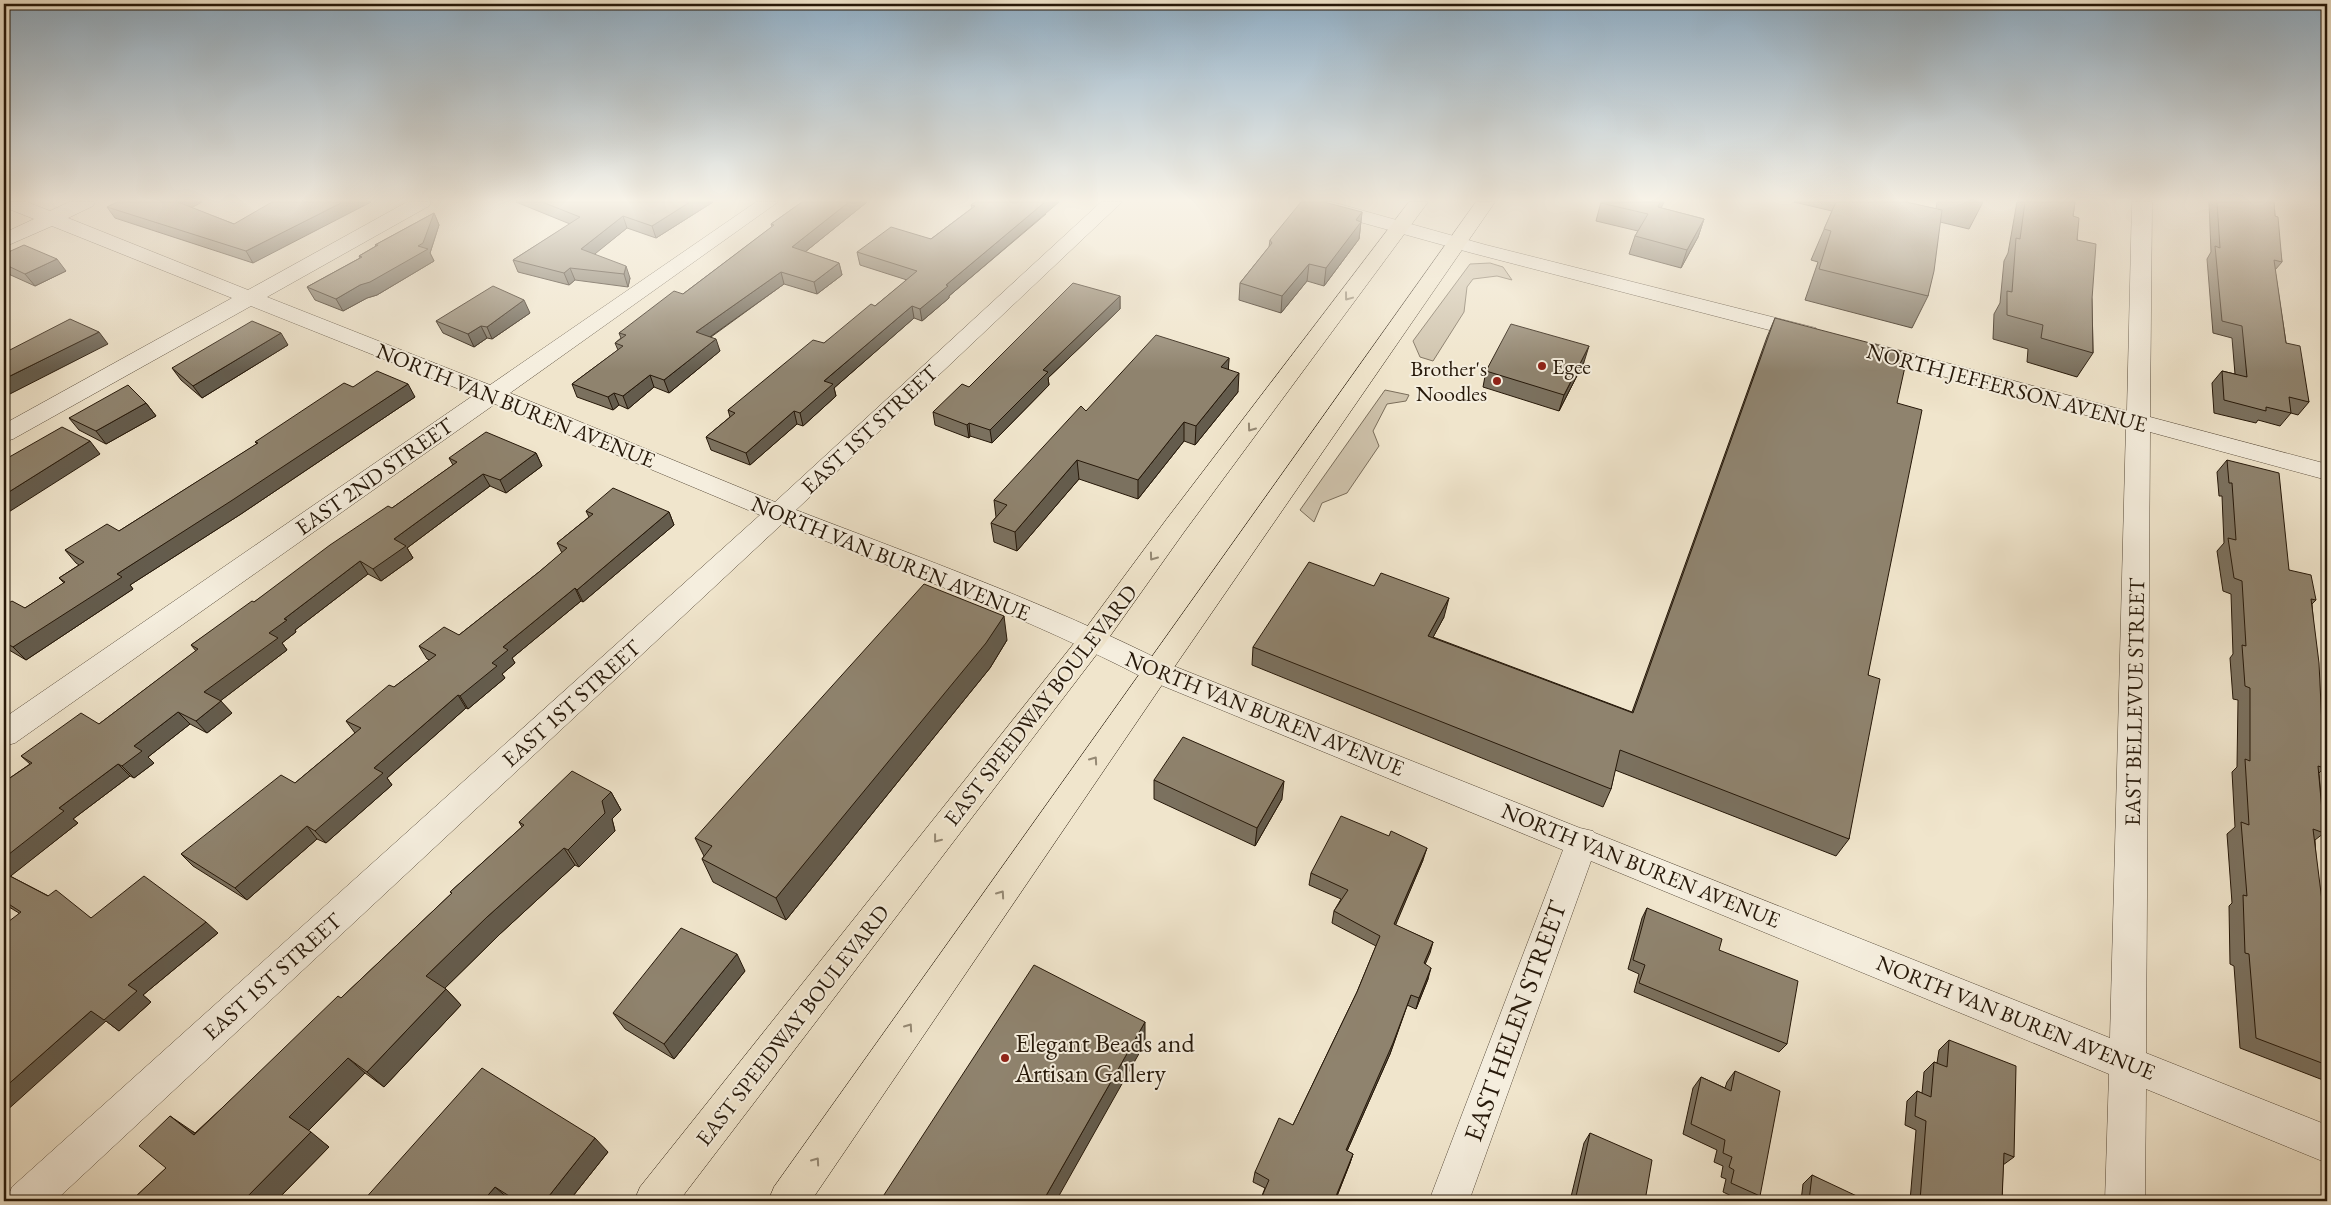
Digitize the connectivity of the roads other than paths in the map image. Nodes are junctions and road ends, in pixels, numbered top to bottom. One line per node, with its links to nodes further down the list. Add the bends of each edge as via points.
1 (150, 258): 9 (street, NORTH VAN BUREN AVENUE)
2 (320, 258): 9 (street)
3 (688, 258): 10 (street, EAST 2ND STREET)
4 (1052, 258): 14 (street, EAST 1ST STREET)
5 (1377, 258): 15 (main road, EAST SPEEDWAY BOULEVARD, one-way to 15)
6 (1445, 258): 16 (main road)
7 (1515, 258): 11 (street, NORTH JEFFERSON AVENUE)
8 (2141, 258): 11 (street, EAST BELLEVUE STREET)
9 (249, 297): 10 (street, NORTH VAN BUREN AVENUE); 12 (street)
10 (492, 394): 14 (street, NORTH VAN BUREN AVENUE); 17 (street, EAST 2ND STREET)
11 (2139, 423): 13 (street, NORTH JEFFERSON AVENUE); 19 (street, EAST BELLEVUE STREET)
12 (4, 434)
13 (2327, 472)
14 (778, 513): 15 (street, NORTH VAN BUREN AVENUE); 21 (street, EAST 1ST STREET)
15 (1093, 639): 16 (street, NORTH VAN BUREN AVENUE); 22 (main road, EAST SPEEDWAY BOULEVARD, one-way to 22)
16 (1156, 671): 18 (street, NORTH VAN BUREN AVENUE); 23 (main road, one-way to 16)
17 (4, 734)
18 (1582, 841): 19 (street, NORTH VAN BUREN AVENUE); 24 (street, EAST HELEN STREET)
19 (2127, 1062): 20 (street, NORTH VAN BUREN AVENUE); 25 (street, EAST BELLEVUE STREET)
20 (2327, 1144)
21 (26, 1201)
22 (654, 1201)
23 (788, 1201)
24 (1448, 1201)
25 (2126, 1201)

